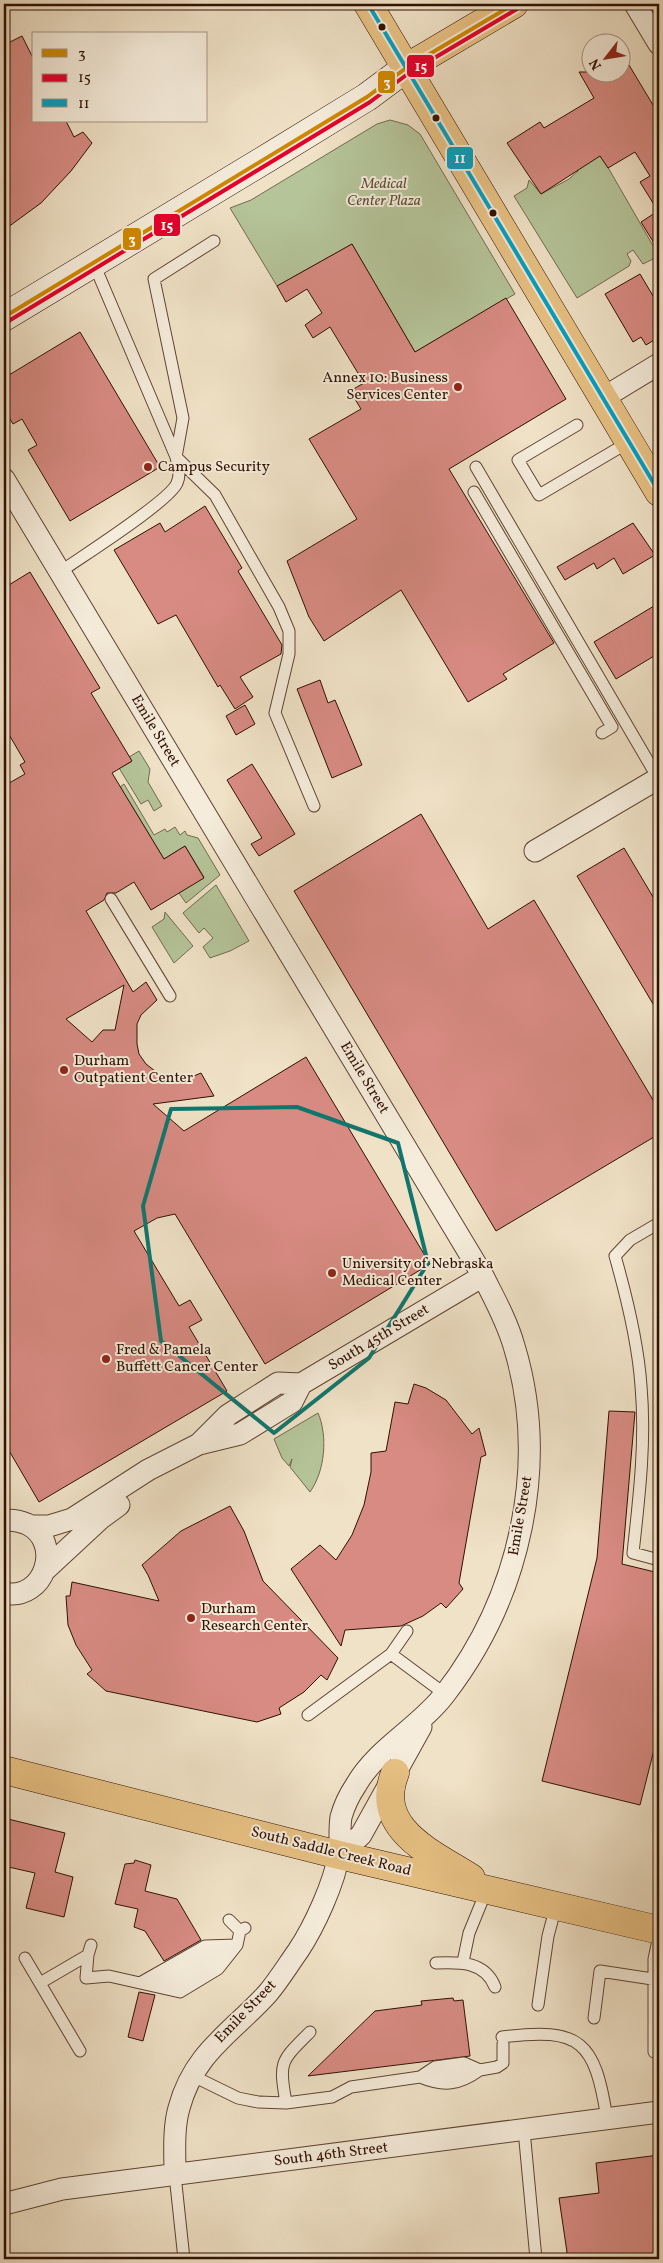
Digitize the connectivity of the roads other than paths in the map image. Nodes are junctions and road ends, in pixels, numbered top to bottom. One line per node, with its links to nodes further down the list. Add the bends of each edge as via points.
1 (368, 4): 5 (main road)
2 (514, 4): 5 (main road)
3 (635, 4): 4 (street)
4 (659, 44)
5 (406, 68): 7 (main road, via 367,97); 10 (main road)
6 (214, 241): 13 (lane, via 154,279 182,418)
7 (94, 264): 8 (main road); 13 (lane)
8 (4, 317)
9 (659, 364): 10 (street)
10 (603, 398): 12 (main road)
11 (577, 425): 12 (lane, via 518,460 539,495)
12 (629, 442): 17 (main road)
13 (176, 457): 18 (lane, via 180,476 176,486 155,506); 21 (lane, via 215,495 279,607 289,631 289,654 275,713)
14 (476, 468): 20 (lane)
15 (4, 479): 18 (street, Emile Street)
16 (474, 492): 19 (lane, via 612,727)
17 (659, 492)
18 (60, 572): 26 (street, Emile Street)
19 (602, 733)
20 (659, 779): 22 (street)
21 (314, 806)
22 (535, 851)
23 (111, 899): 24 (lane)
24 (170, 996)
25 (659, 1223): 29 (lane, via 630,1240 615,1256 628,1301 641,1386 642,1468 633,1553)
26 (483, 1276): 27 (street, South 45th Street, via 301,1384 292,1402 246,1430 199,1444); 34 (street, Emile Street, via 514,1346 521,1379 529,1441 528,1491 520,1537 499,1602 472,1656)
27 (148, 1470): 28 (street, South 45th Street, via 72,1519 49,1526); 30 (street, South 45th Street, via 125,1500)
28 (15, 1520): 30 (street, South 45th Street, via 41,1535 48,1558)
29 (659, 1560)
30 (45, 1570): 31 (street, South 45th Street, via 30,1589)
31 (4, 1593)
32 (407, 1631): 33 (lane)
33 (392, 1654): 34 (lane); 36 (lane)
34 (445, 1694): 35 (street, Emile Street)
35 (430, 1712): 38 (street, Emile Street); 39 (street, Emile Street, via 387,1749 357,1782 342,1817)
36 (308, 1715)
37 (4, 1770): 39 (main road, South Saddle Creek Road)
38 (395, 1773): 39 (street, Emile Street, via 361,1835); 40 (main road, via 389,1795 392,1814 398,1824 420,1846)
39 (339, 1855): 40 (main road, South Saddle Creek Road); 59 (street, Emile Street, via 308,1936 268,1992 210,2048)
40 (487, 1888): 41 (main road, South Saddle Creek Road); 47 (lane, via 469,1933)
41 (556, 1906): 43 (main road, South Saddle Creek Road); 53 (lane, via 548,1936)
42 (229, 1920): 45 (lane, via 243,1930)
43 (659, 1930)
44 (659, 1936): 49 (lane, via 654,1959)
45 (238, 1946): 51 (lane, via 205,1946); 51 (lane, via 175,1984)
46 (25, 1958): 50 (lane)
47 (463, 1962): 48 (lane); 52 (lane, via 479,1967 489,1975)
48 (436, 1963)
49 (656, 1980): 54 (lane, via 600,1972); 57 (lane)
50 (40, 1983): 51 (lane, via 89,1950 86,1978 109,1976); 56 (lane)
51 (140, 1983)
52 (495, 1987)
53 (538, 2005)
54 (594, 2018)
55 (310, 2032): 61 (lane, via 282,2062)
56 (80, 2052)
57 (654, 2052)
58 (480, 2070): 60 (lane, via 464,2063 435,2067); 60 (lane, via 466,2080 438,2085); 63 (lane, via 497,2067 503,2062 502,2040 546,2033 564,2036 579,2044 590,2057 598,2074)
59 (193, 2076): 61 (lane, via 238,2098); 65 (street, Emile Street, via 179,2108)
60 (420, 2077): 61 (lane, via 351,2087 332,2097)
61 (286, 2103)
62 (659, 2112): 63 (street, South 46th Street)
63 (607, 2119): 64 (street, South 46th Street)
64 (524, 2130): 65 (street, South 46th Street); 68 (lane)
65 (175, 2175): 66 (street, South 46th Street, via 62,2190); 67 (lane)
66 (4, 2204)
67 (184, 2259)
68 (536, 2259)

